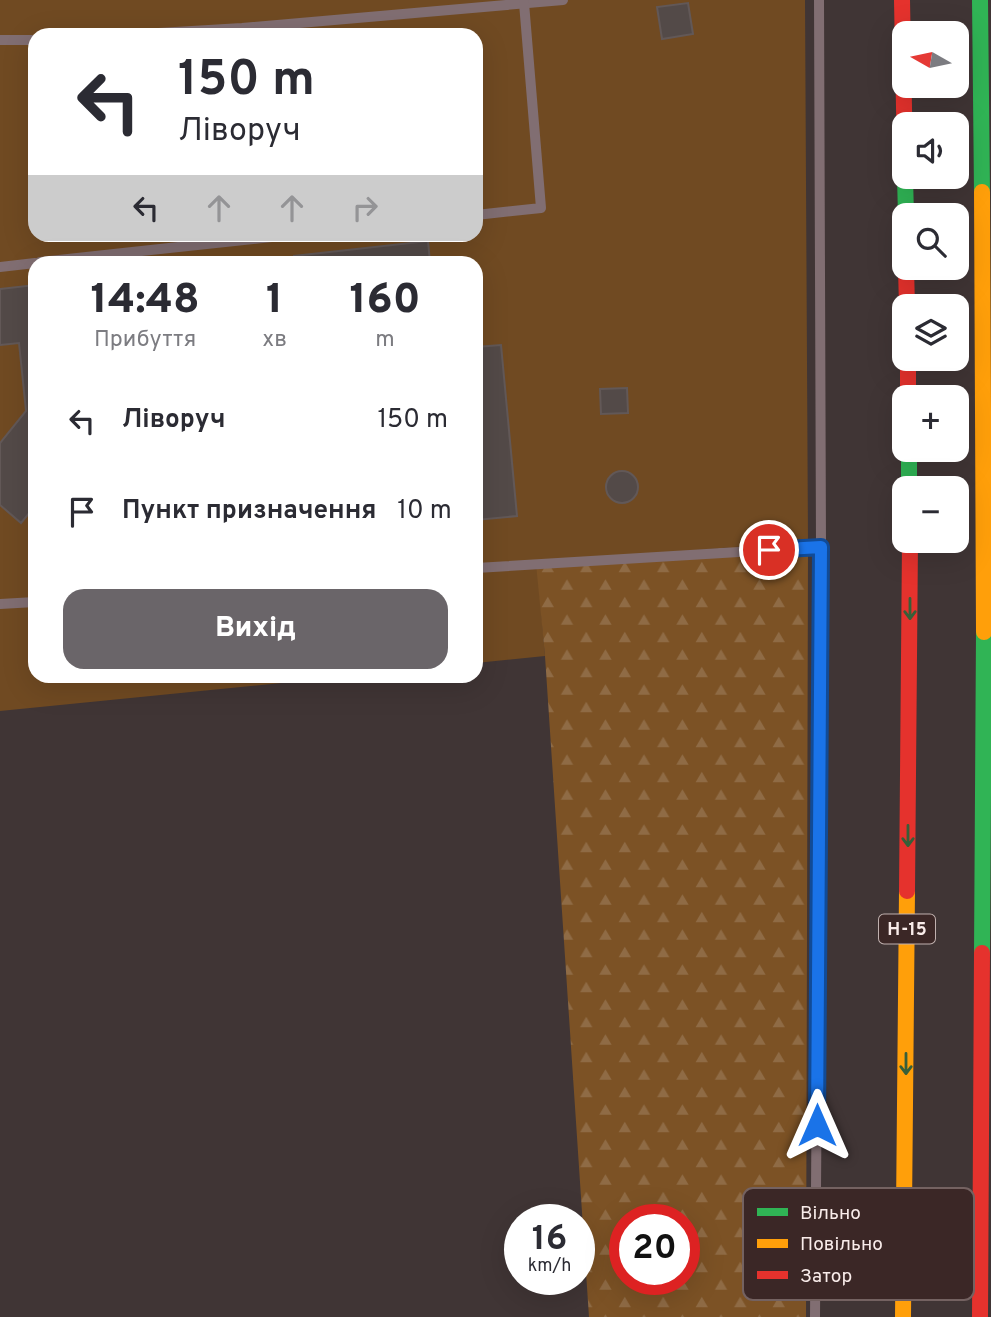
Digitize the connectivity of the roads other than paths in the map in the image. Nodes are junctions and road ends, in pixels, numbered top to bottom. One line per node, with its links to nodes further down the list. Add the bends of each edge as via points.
1 (563, 0): 5 (lane)
2 (819, 0): 15 (lane)
3 (902, 0): 9 (main road)
4 (981, 0): 22 (main road, via 985,511)
5 (524, 3): 6 (lane); 10 (lane, via 541,208)
6 (242, 28)
7 (0, 40): 8 (lane)
8 (28, 40)
9 (904, 112)
10 (483, 214)
11 (225, 242): 12 (lane)
12 (96, 256)
13 (28, 264): 14 (lane)
14 (0, 267)
15 (821, 547): 17 (lane); 20 (lane)
16 (910, 553): 21 (main road, Н-15, one-way to 21)
17 (483, 568)
18 (28, 602): 19 (lane)
19 (0, 604)
20 (816, 1188)
21 (904, 1188)
22 (980, 1317)

